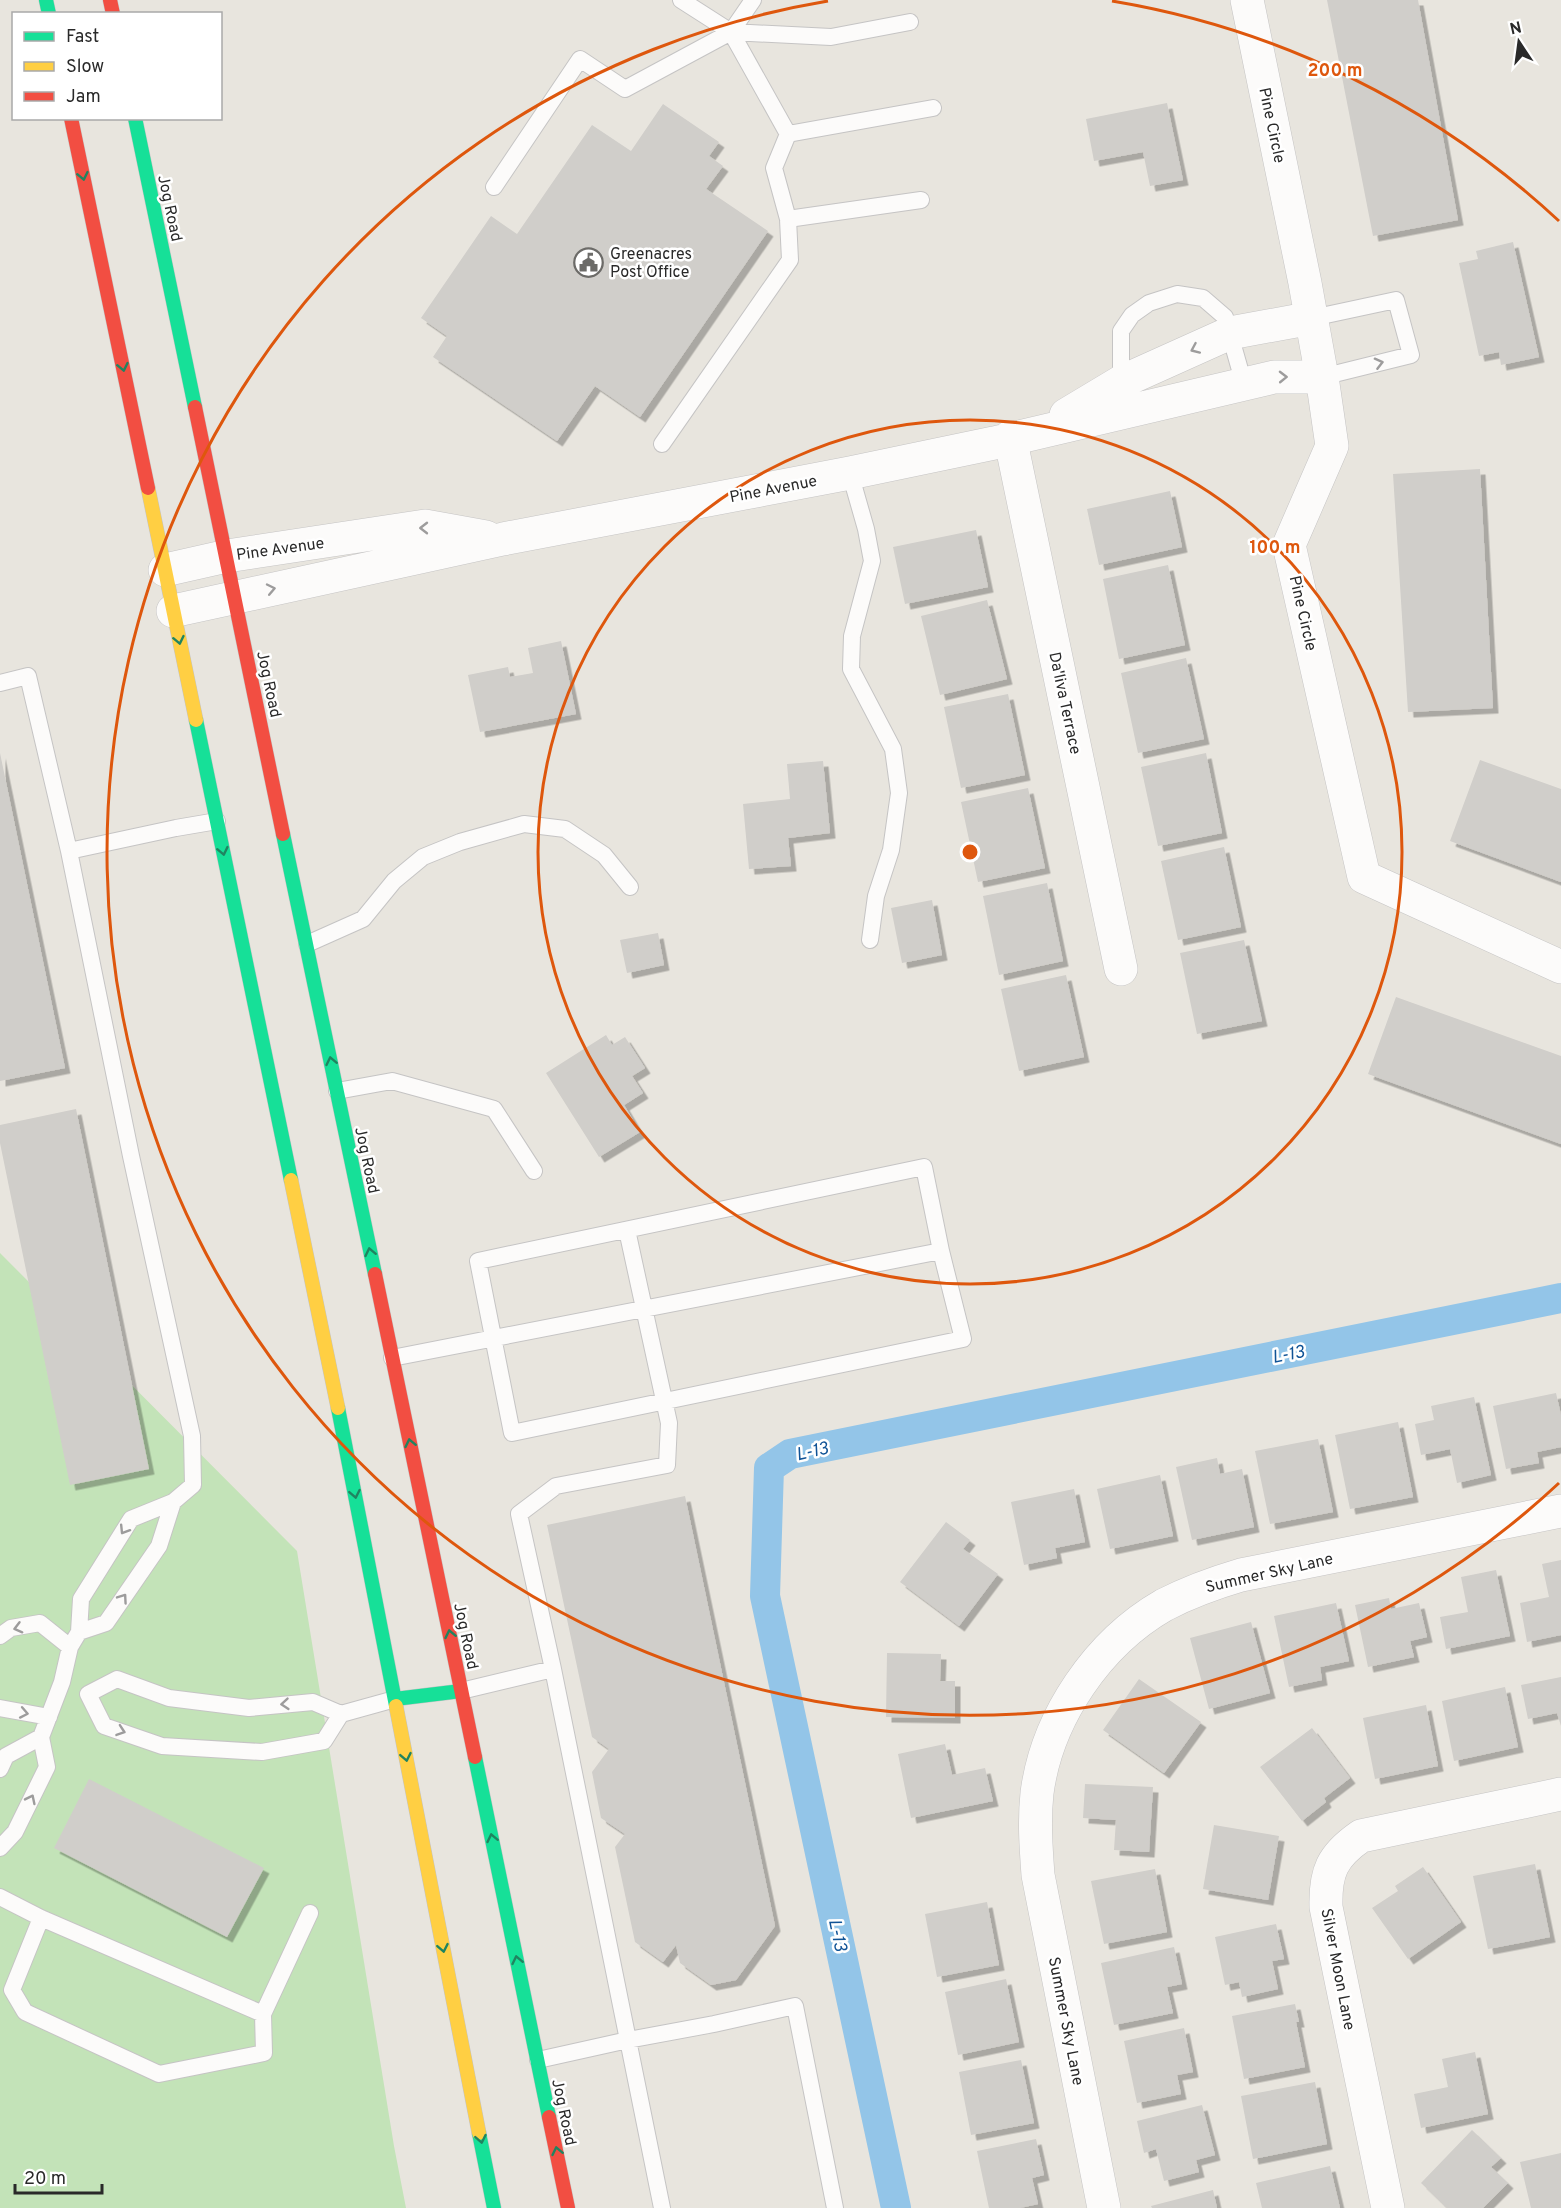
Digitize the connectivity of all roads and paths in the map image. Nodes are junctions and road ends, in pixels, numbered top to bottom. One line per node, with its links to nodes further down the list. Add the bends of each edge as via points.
1 (681, 0): 5 (lane)
2 (753, 0): 5 (lane)
3 (1247, 0): 13 (street, Pine Circle)
4 (910, 22): 5 (lane, via 831,37)
5 (731, 32): 9 (lane); 10 (lane, via 625,89 580,60)
6 (933, 108): 9 (lane)
7 (71, 120): 23 (main road, one-way to 23)
8 (135, 120): 22 (main road, Jog Road)
9 (788, 134): 12 (lane, via 774,168)
10 (494, 187)
11 (921, 200): 12 (lane)
12 (788, 219): 19 (lane, via 790,260)
13 (1312, 318): 14 (street, Pine Avenue); 15 (street, Pine Circle); 15 (lane, one-way to 13, via 1411,355 1396,300)
14 (1230, 333): 16 (lane); 17 (street, Pine Avenue, one-way to 17); 17 (lane, via 1225,317 1203,298 1177,294 1149,303 1132,315 1121,331)
15 (1322, 377): 16 (street, Pine Avenue, one-way to 15, via 1274,377); 32 (street, Pine Circle, via 1332,446 1289,545 1364,877)
16 (1244, 384): 17 (street, Pine Avenue)
17 (1120, 397): 18 (street, Pine Avenue, via 1042,430)
18 (1010, 437): 20 (street, Pine Avenue); 33 (street, Da'liva Terrace)
19 (662, 444)
20 (850, 473): 21 (street, Pine Avenue); 30 (lane, via 872,561 852,636 851,669 893,749 899,793 891,850 876,896)
21 (503, 539): 22 (street, Pine Avenue, one-way to 22, via 425,526); 24 (street, Pine Avenue, one-way to 21)
22 (227, 556): 23 (street, Pine Avenue); 24 (main road, Jog Road)
23 (165, 570): 25 (main road)
24 (235, 596): 25 (street, Pine Avenue); 31 (main road, Jog Road)
25 (173, 611): 27 (main road, one-way to 27)
26 (0, 683): 28 (lane, via 28,676)
27 (217, 821): 28 (lane); 51 (main road, one-way to 51)
28 (69, 851): 42 (lane, via 192,1436 193,1485)
29 (630, 887): 31 (lane, via 604,855 565,829 524,824 423,857 394,881 363,919)
30 (870, 940)
31 (307, 944): 34 (main road, Jog Road, one-way to 31)
32 (1561, 967)
33 (1121, 969)
34 (338, 1091): 35 (lane, via 392,1082 494,1109); 40 (main road, Jog Road, one-way to 34)
35 (534, 1171)
36 (627, 1230): 37 (lane, via 924,1167); 38 (lane); 39 (lane, via 478,1261)
37 (941, 1251): 38 (lane); 41 (lane, via 963,1339)
38 (645, 1309): 39 (lane); 41 (lane)
39 (492, 1338): 40 (lane); 41 (lane, via 512,1433)
40 (392, 1358): 49 (main road, Jog Road, one-way to 40)
41 (664, 1401): 47 (lane, via 669,1423 667,1465 556,1486 519,1514)
42 (173, 1502): 44 (lane, one-way to 42, via 106,1623 159,1546); 44 (lane, one-way to 44, via 131,1519 81,1599)
43 (1561, 1511): 69 (street, Summer Sky Lane, via 1241,1575 1201,1587 1163,1606 1129,1630 1099,1659 1074,1694 1048,1751 1038,1791 1034,1833 1038,1875)
44 (79, 1632): 46 (lane)
45 (0, 1636): 46 (lane, one-way to 45, via 40,1623 11,1628)
46 (70, 1647): 48 (lane)
47 (553, 1669): 49 (lane); 63 (lane)
48 (62, 1682): 50 (lane); 54 (lane)
49 (461, 1691): 51 (main road); 64 (main road, Jog Road, one-way to 49)
50 (88, 1694): 53 (lane, one-way to 50, via 313,1702 249,1708 169,1698 117,1679); 53 (lane, one-way to 53, via 104,1726 162,1746 262,1752 324,1741)
51 (395, 1699): 53 (lane); 65 (main road, one-way to 65)
52 (0, 1708): 54 (lane, one-way to 54)
53 (341, 1714)
54 (49, 1717): 55 (lane)
55 (41, 1737): 56 (lane, via 6,1756); 58 (lane, one-way to 55, via 15,1832 47,1767)
56 (0, 1769)
57 (1561, 1794): 70 (street, Silver Moon Lane, via 1361,1836 1344,1848 1332,1865 1325,1885 1326,1907)
58 (0, 1848)
59 (0, 1897): 61 (lane)
60 (310, 1913): 62 (lane)
61 (41, 1918): 62 (lane); 62 (lane, via 12,1989 25,2012 159,2074 264,2053)
62 (263, 2014)
63 (628, 2040): 64 (lane); 67 (lane); 68 (lane, via 795,2006)
64 (538, 2060): 66 (main road, Jog Road, one-way to 64)
65 (494, 2208)
66 (568, 2208)
67 (662, 2208)
68 (835, 2208)
69 (1104, 2208)
70 (1388, 2208)

